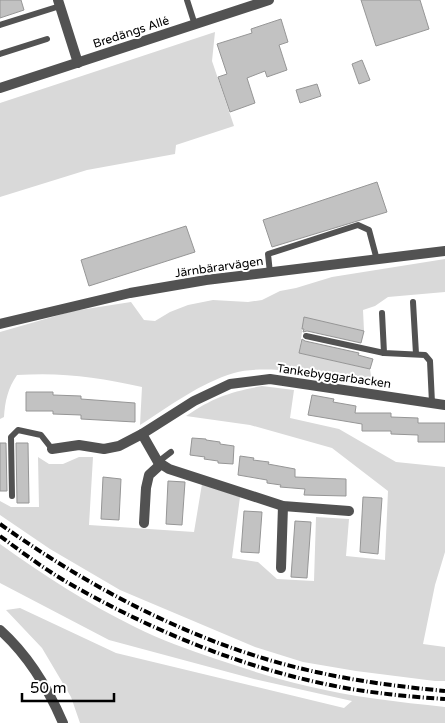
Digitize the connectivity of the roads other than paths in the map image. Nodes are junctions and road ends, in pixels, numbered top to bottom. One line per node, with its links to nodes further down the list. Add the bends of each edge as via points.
1 (187, 0): 5 (lane)
2 (269, 0): 5 (street, Bredängs Allé)
3 (59, 3): 4 (lane); 8 (street)
4 (0, 25)
5 (195, 25): 8 (street, Bredängs Allé)
6 (47, 39): 7 (lane)
7 (0, 54)
8 (78, 62): 9 (street, Bredängs Allé)
9 (0, 88)
10 (445, 251): 11 (street, Järnbärarvägen)
11 (377, 260): 12 (street, Järnbärarvägen); 12 (lane, via 368,230 358,225 268,254)
12 (270, 272): 15 (street, Järnbärarvägen, via 130,293)
13 (413, 302): 18 (lane)
14 (382, 313): 17 (lane)
15 (0, 324)
16 (306, 336): 17 (lane)
17 (384, 353): 18 (lane)
18 (416, 354): 19 (lane, via 425,355 430,360)
19 (432, 403): 20 (street, Tankebyggarbacken); 21 (street, Tankebyggarbacken, via 270,379 230,384 194,401)
20 (445, 405)
21 (142, 434): 22 (street, Tankebyggarbacken, via 119,446 104,449 79,445); 24 (street)
22 (52, 449): 25 (lane, via 41,435 18,430 11,437)
23 (171, 452): 24 (lane)
24 (159, 463): 26 (street); 28 (street, via 149,475)
25 (12, 496)
26 (283, 506): 27 (street); 29 (street)
27 (349, 511)
28 (144, 523)
29 (281, 568)
30 (0, 630): 31 (street, via 37,672)
31 (63, 723)

